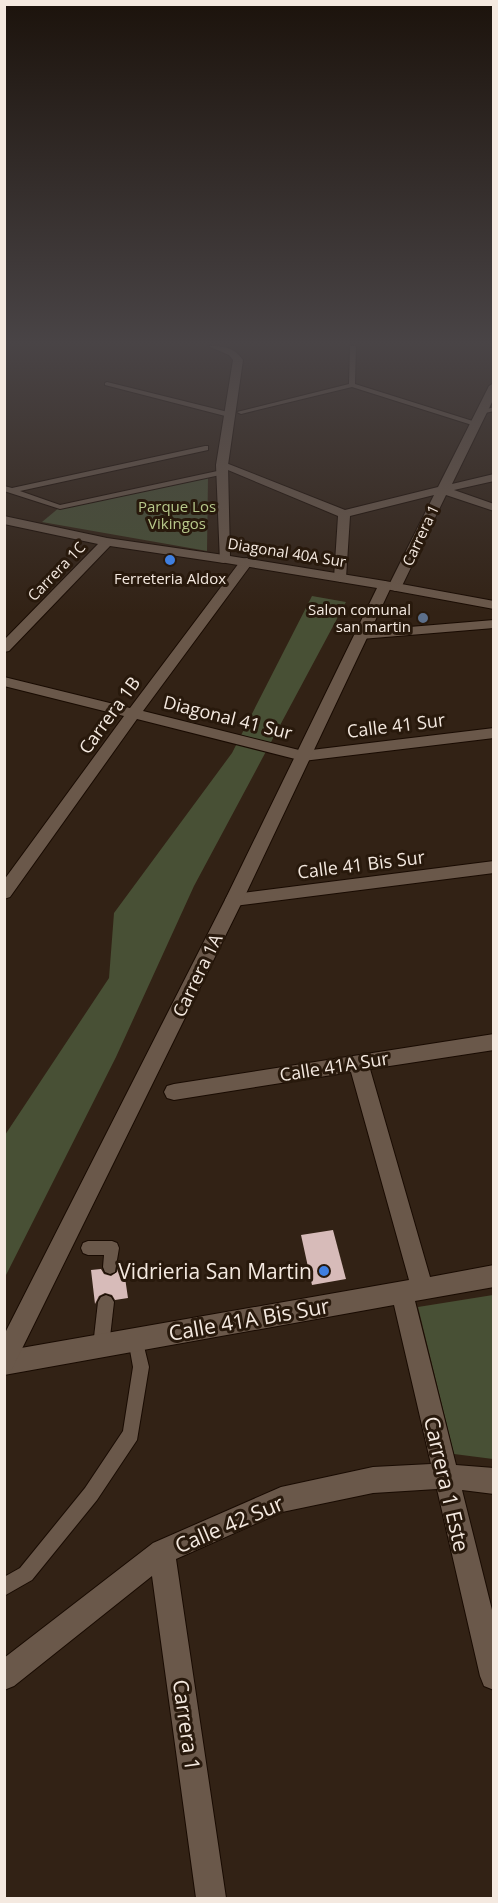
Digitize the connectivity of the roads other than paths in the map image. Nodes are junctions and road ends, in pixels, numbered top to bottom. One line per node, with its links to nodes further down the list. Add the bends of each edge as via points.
1 (226, 435): 4 (street)
2 (469, 435): 7 (street, Carrera 1)
3 (206, 448): 6 (lane)
4 (222, 469): 6 (lane, via 60,507); 9 (street); 12 (street)
5 (494, 477): 7 (street)
6 (8, 489)
7 (442, 490): 8 (street); 9 (street); 15 (street, Carrera 1)
8 (494, 508)
9 (344, 514): 14 (street)
10 (4, 520): 11 (street, Diagonal 40A Sur)
11 (107, 542): 12 (street, Diagonal 40A Sur); 19 (street, Carrera 1C)
12 (224, 559): 13 (street, Diagonal 40A Sur)
13 (247, 562): 14 (street, Diagonal 40A Sur); 21 (street, Carrera 1B)
14 (340, 578): 15 (street, Diagonal 40A Sur)
15 (390, 586): 16 (street, Diagonal 40A Sur); 18 (street, Carrera 1A)
16 (494, 605)
17 (494, 624): 18 (street)
18 (361, 635): 23 (street, Carrera 1A)
19 (4, 648)
20 (4, 681): 21 (street, Diagonal 41 Sur)
21 (133, 714): 23 (street, Diagonal 41 Sur); 25 (street, Carrera 1B)
22 (494, 733): 23 (street, Calle 41 Sur)
23 (303, 756): 26 (street, Carrera 1A)
24 (494, 867): 26 (street, Calle 41 Bis Sur)
25 (4, 893)
26 (234, 900): 37 (street, Carrera 1A)
27 (494, 1042): 28 (street, Calle 41A Sur)
28 (358, 1062): 29 (street, Calle 41A Sur); 33 (street, Carrera 1 Este)
29 (174, 1092)
30 (88, 1248): 31 (lane, via 112,1248)
31 (110, 1267)
32 (494, 1276): 33 (street, Calle 41A Bis Sur)
33 (412, 1290): 35 (street, Calle 41A Bis Sur); 38 (street, Carrera 1 Este)
34 (106, 1302): 36 (lane)
35 (136, 1339): 36 (street, Calle 41A Bis Sur); 41 (lane, via 141,1366 131,1434 91,1494 26,1574)
36 (101, 1346): 37 (street, Calle 41A Bis Sur)
37 (4, 1362)
38 (445, 1476): 39 (street, Calle 42 Sur); 40 (street, Calle 42 Sur, via 373,1480 281,1500); 43 (street, Carrera 1 Este)
39 (494, 1481)
40 (162, 1552): 42 (street, Calle 42 Sur); 44 (street, Carrera 1)
41 (4, 1587)
42 (4, 1676)
43 (494, 1676)
44 (211, 1899)

